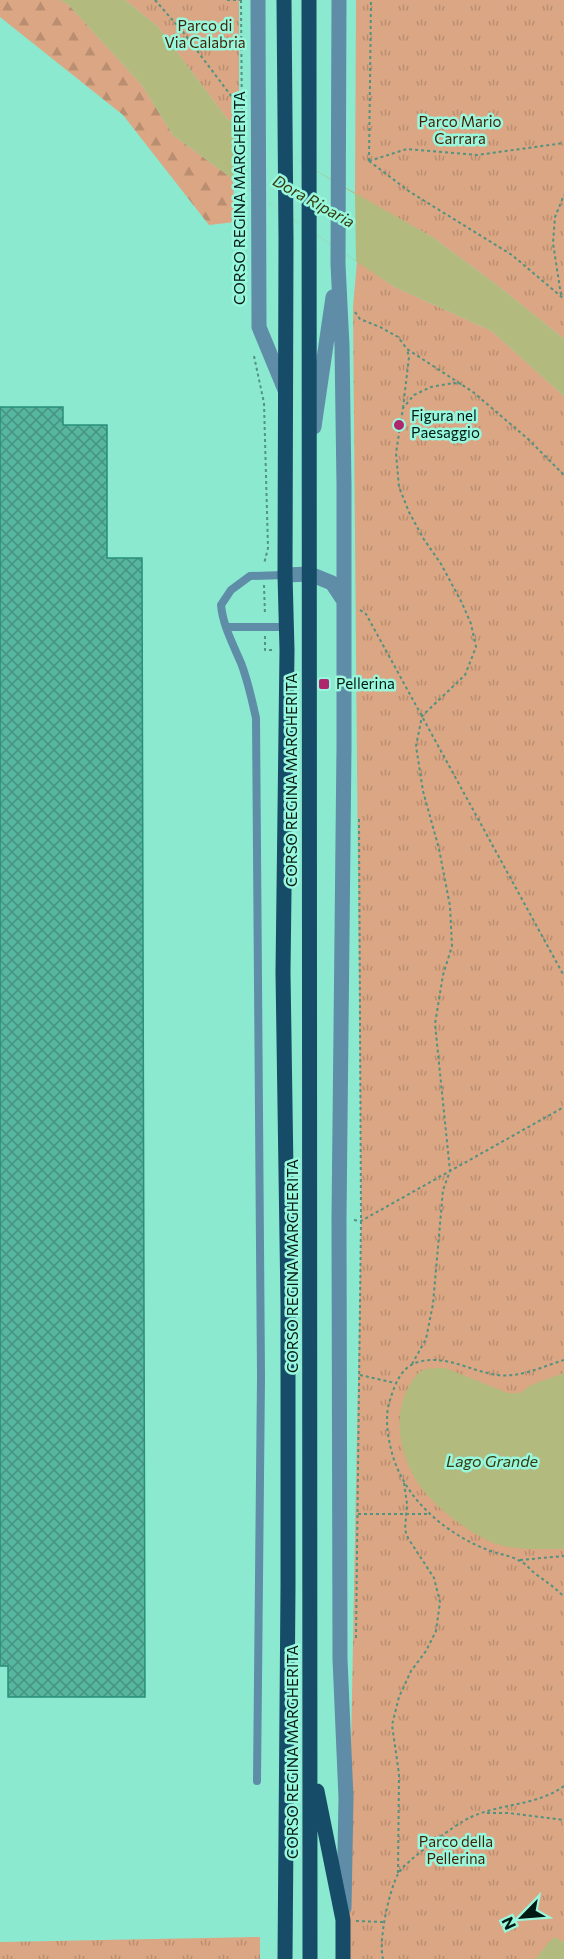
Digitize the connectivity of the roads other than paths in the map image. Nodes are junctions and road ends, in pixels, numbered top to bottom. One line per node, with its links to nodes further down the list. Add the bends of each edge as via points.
1 (258, 0): 6 (street, CORSO REGINA MARGHERITA, via 259,327)
2 (284, 0): 6 (main road, CORSO REGINA MARGHERITA)
3 (309, 0): 7 (main road, CORSO REGINA MARGHERITA)
4 (339, 0): 5 (street, CORSO REGINA MARGHERITA)
5 (338, 264): 7 (street, CORSO REGINA MARGHERITA); 10 (street, CORSO REGINA MARGHERITA)
6 (285, 390): 9 (main road, CORSO REGINA MARGHERITA)
7 (309, 458): 8 (main road, CORSO REGINA MARGHERITA)
8 (310, 574): 9 (street); 10 (street, via 332,583); 13 (main road, CORSO REGINA MARGHERITA)
9 (285, 575): 11 (lane, via 250,576 231,590 221,605); 12 (main road, CORSO REGINA MARGHERITA)
10 (350, 605): 15 (street, CORSO REGINA MARGHERITA, via 339,1219 340,1659 346,1798)
11 (226, 627): 12 (lane); 14 (lane, via 245,673 256,718 261,1365)
12 (286, 627): 16 (main road, CORSO REGINA MARGHERITA)
13 (311, 1767): 15 (main road); 17 (main road, CORSO REGINA MARGHERITA)
14 (257, 1781)
15 (343, 1920): 18 (main road)
16 (285, 1959)
17 (310, 1959)
18 (343, 1959)

